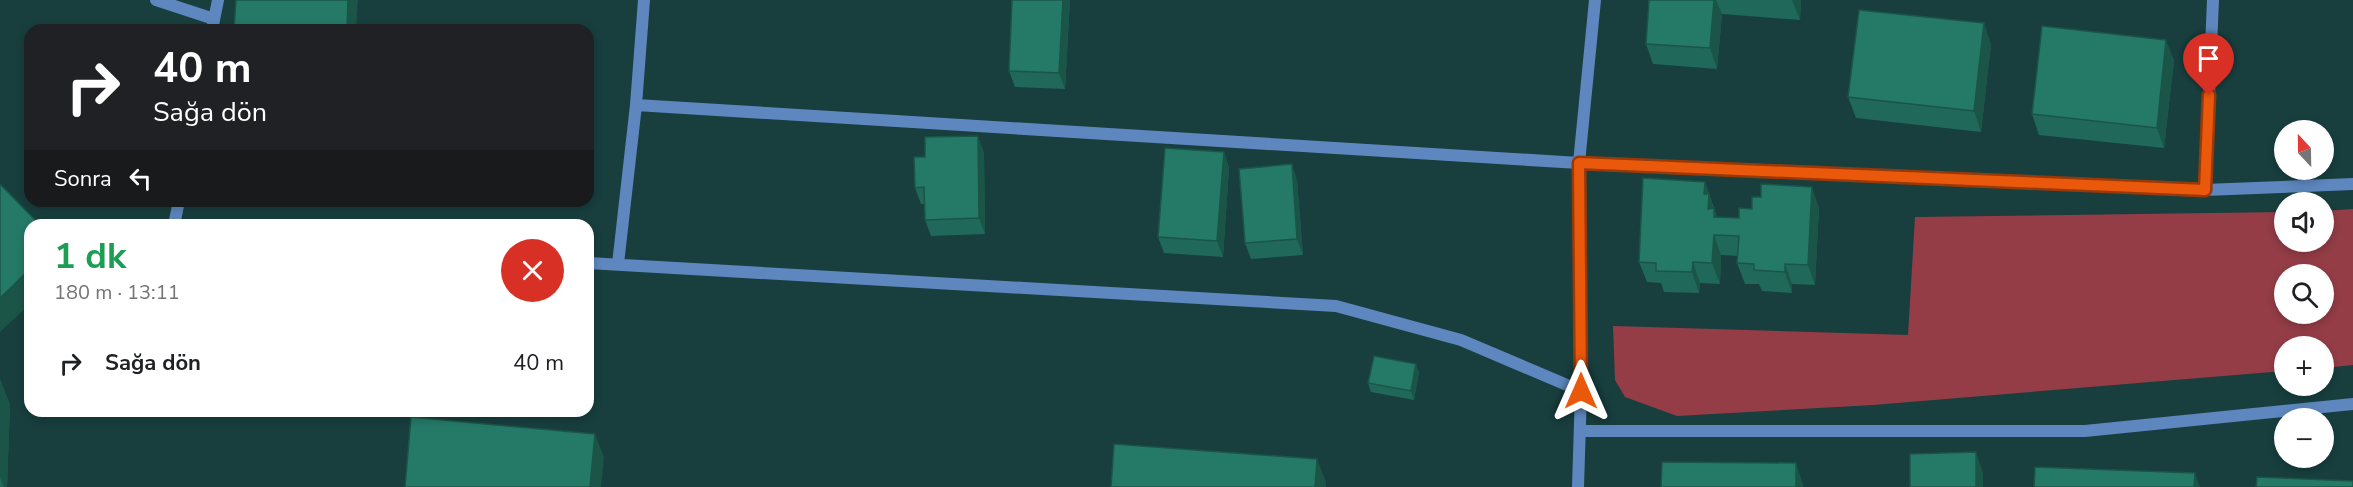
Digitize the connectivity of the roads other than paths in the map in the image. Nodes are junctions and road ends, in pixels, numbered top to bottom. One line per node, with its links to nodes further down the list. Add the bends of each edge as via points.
1 (156, 0): 6 (street)
2 (218, 0): 7 (street)
3 (644, 0): 8 (street)
4 (1594, 0): 9 (street)
5 (2213, 0): 11 (street)
6 (211, 24)
7 (213, 24)
8 (636, 105): 9 (street); 13 (street)
9 (1579, 163): 11 (street); 14 (street)
10 (2353, 184): 11 (street)
11 (2205, 190)
12 (594, 263): 13 (street)
13 (618, 264): 14 (street, via 1336,306 1461,340)
14 (1581, 391): 16 (street)
15 (2353, 404): 16 (street, via 2085,431)
16 (1580, 431): 17 (street)
17 (1577, 483)

